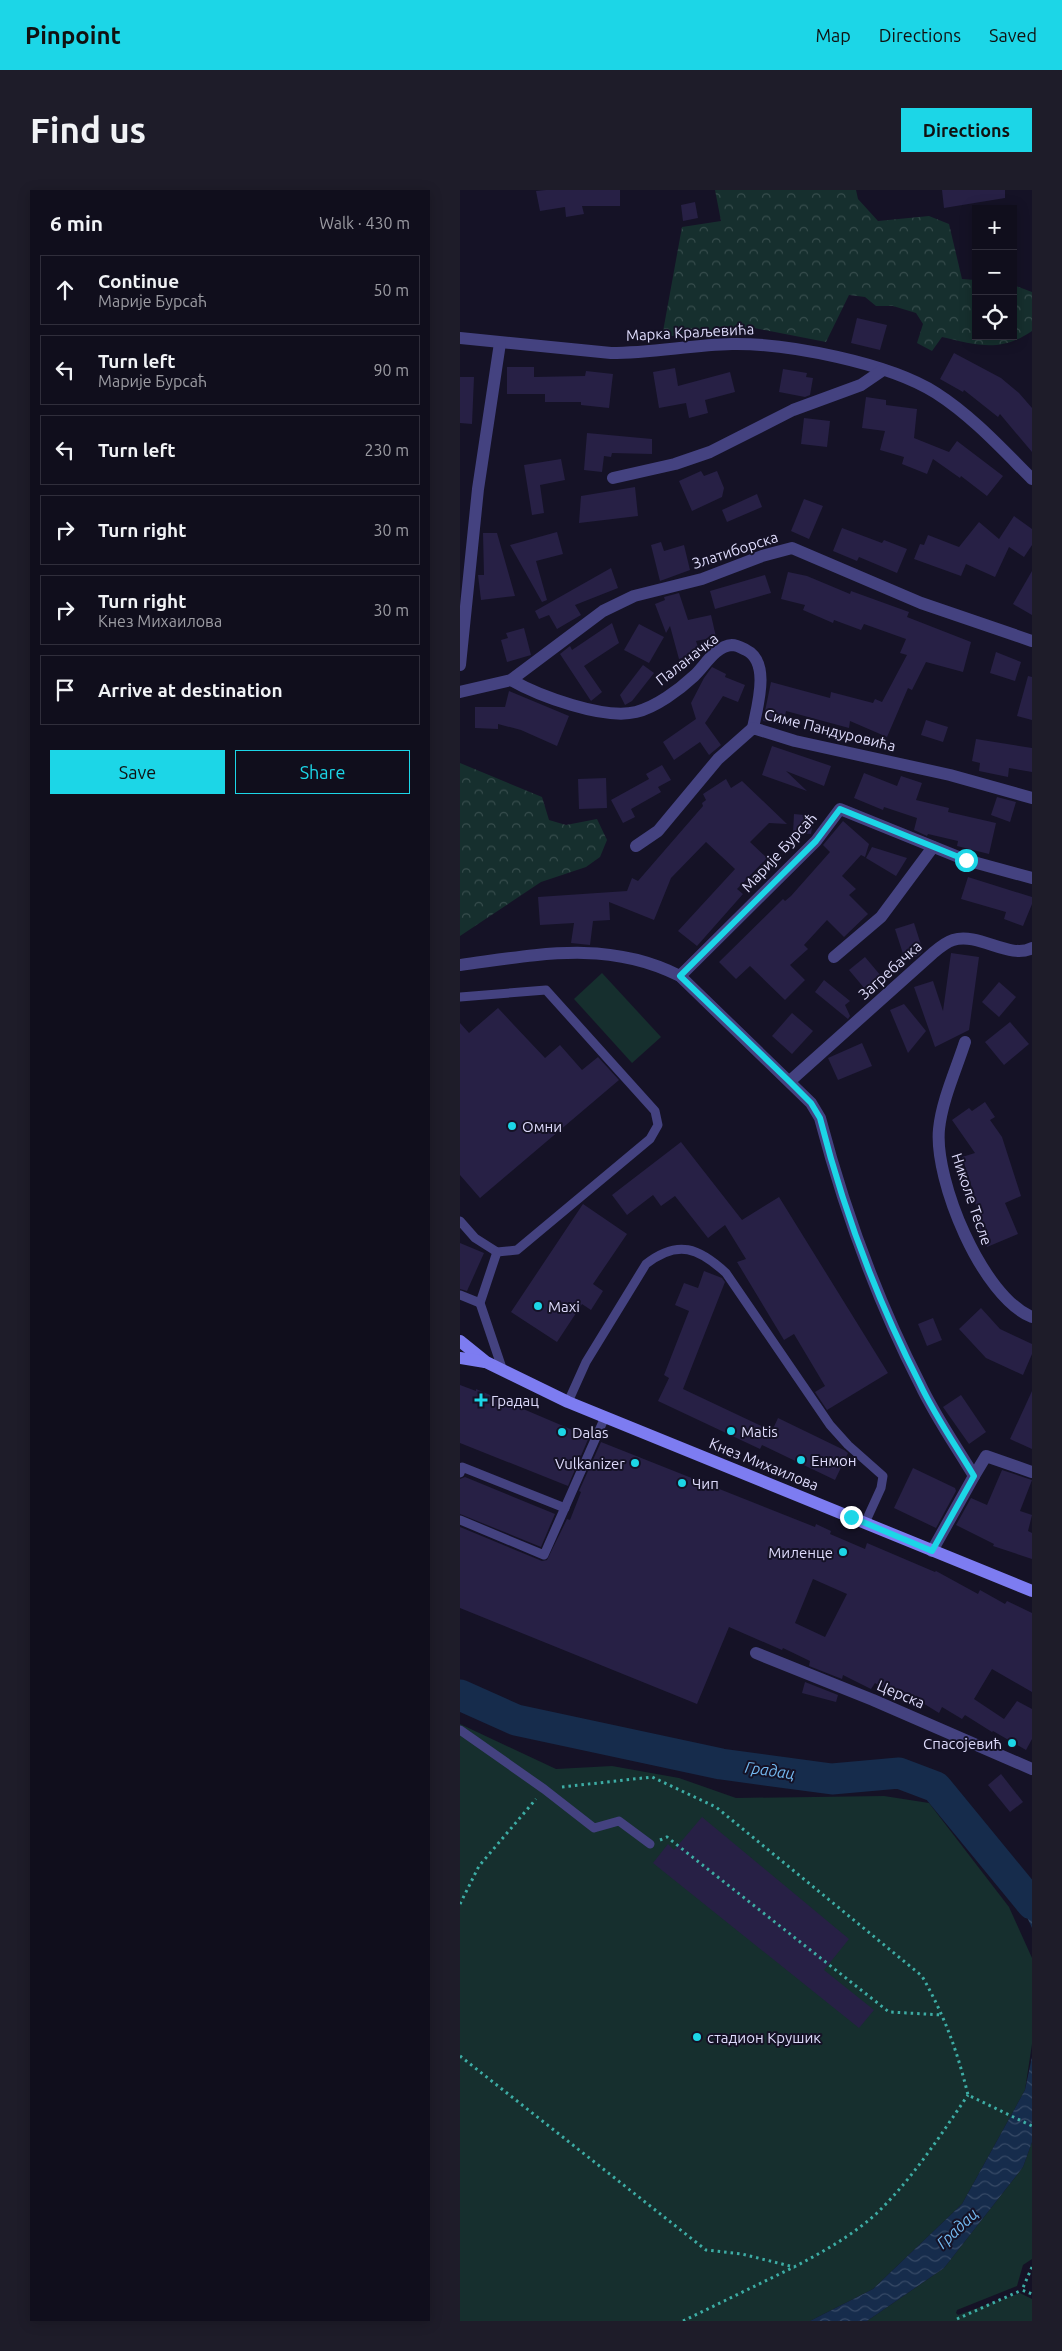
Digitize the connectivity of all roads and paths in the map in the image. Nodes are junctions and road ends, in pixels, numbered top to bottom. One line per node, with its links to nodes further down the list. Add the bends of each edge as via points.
1 (460, 338): 2 (street, Марка Краљевића)
2 (500, 343): 3 (street, Марка Краљевића, via 635,353 696,346 767,344); 7 (street, via 478,489)
3 (883, 370): 4 (street, via 861,385 793,410 710,452 675,464); 5 (street, Марка Краљевића, via 924,386 956,407)
4 (613, 478)
5 (1032, 478)
6 (1032, 641): 8 (street, Златиборска, via 921,603 792,548 612,605)
7 (460, 665)
8 (511, 680): 9 (street, Златиборска); 10 (street, Паланачка, via 532,691 582,708 636,712 683,686 723,648 739,646 758,662 760,694)
9 (460, 692)
10 (753, 728): 11 (street, Симе Пандуровића); 12 (street, Симе Пандуровића, via 718,759 658,831)
11 (1032, 798)
12 (636, 846)
13 (933, 848): 14 (street, Марије Бурсаћ); 16 (street, via 881,918); 18 (street, Марије Бурсаћ, via 840,809 816,841)
14 (1032, 878)
15 (1032, 948): 21 (street, Загребачка, via 1018,952 978,940 952,940 933,953)
16 (834, 957)
17 (460, 965): 18 (street, via 580,952 600,953 646,961)
18 (680, 976): 21 (street)
19 (460, 997): 23 (lane, via 546,990 655,1111 658,1125 650,1139 518,1250)
20 (965, 1042): 26 (street, Николе Тесле, via 940,1117 938,1148 947,1186 978,1263 1009,1300)
21 (790, 1082): 35 (street, via 811,1103 820,1118 860,1247 904,1352 920,1386)
22 (460, 1221): 23 (lane, via 475,1238)
23 (497, 1252): 25 (lane)
24 (460, 1295): 25 (lane)
25 (480, 1303): 30 (lane)
26 (1032, 1317)
27 (460, 1341): 29 (main road, Кнез Михаилова)
28 (460, 1358): 29 (main road, Кнез Михаилова)
29 (486, 1362): 30 (main road, Кнез Михаилова)
30 (503, 1371): 31 (main road, Кнез Михаилова)
31 (568, 1402): 32 (main road, Кнез Михаилова); 38 (lane, via 586,1362 646,1264 660,1253 683,1248 707,1256 726,1273 830,1425 883,1476)
32 (605, 1417): 36 (lane); 38 (main road, Кнез Михаилова)
33 (1032, 1472): 35 (street, via 986,1456)
34 (460, 1473): 36 (lane, via 462,1467)
35 (974, 1476): 39 (street)
36 (565, 1508): 37 (lane, via 544,1555)
37 (460, 1520)
38 (866, 1523): 39 (main road, Кнез Михаилова)
39 (932, 1551): 40 (main road, Кнез Михаилова)
40 (1032, 1591)
41 (756, 1653): 43 (street, Церска)
42 (460, 1730): 44 (lane)
43 (1032, 1769)
44 (544, 1789): 45 (lane, via 594,1828 619,1821); 46 (path, via 479,1866); 47 (path, via 652,1778 716,1807 922,1976)
45 (650, 1844): 47 (path, via 667,1837 890,2012)
46 (460, 1904)
47 (944, 2015): 49 (path)
48 (460, 2056): 51 (path, via 706,2250 742,2254)
49 (968, 2095): 50 (path); 51 (path, via 920,2166 876,2214 828,2249)
50 (1032, 2126)
51 (794, 2267): 56 (path)
52 (1032, 2267): 53 (path)
53 (1022, 2290): 54 (path); 55 (path)
54 (1032, 2294)
55 (957, 2318)
56 (682, 2321)

